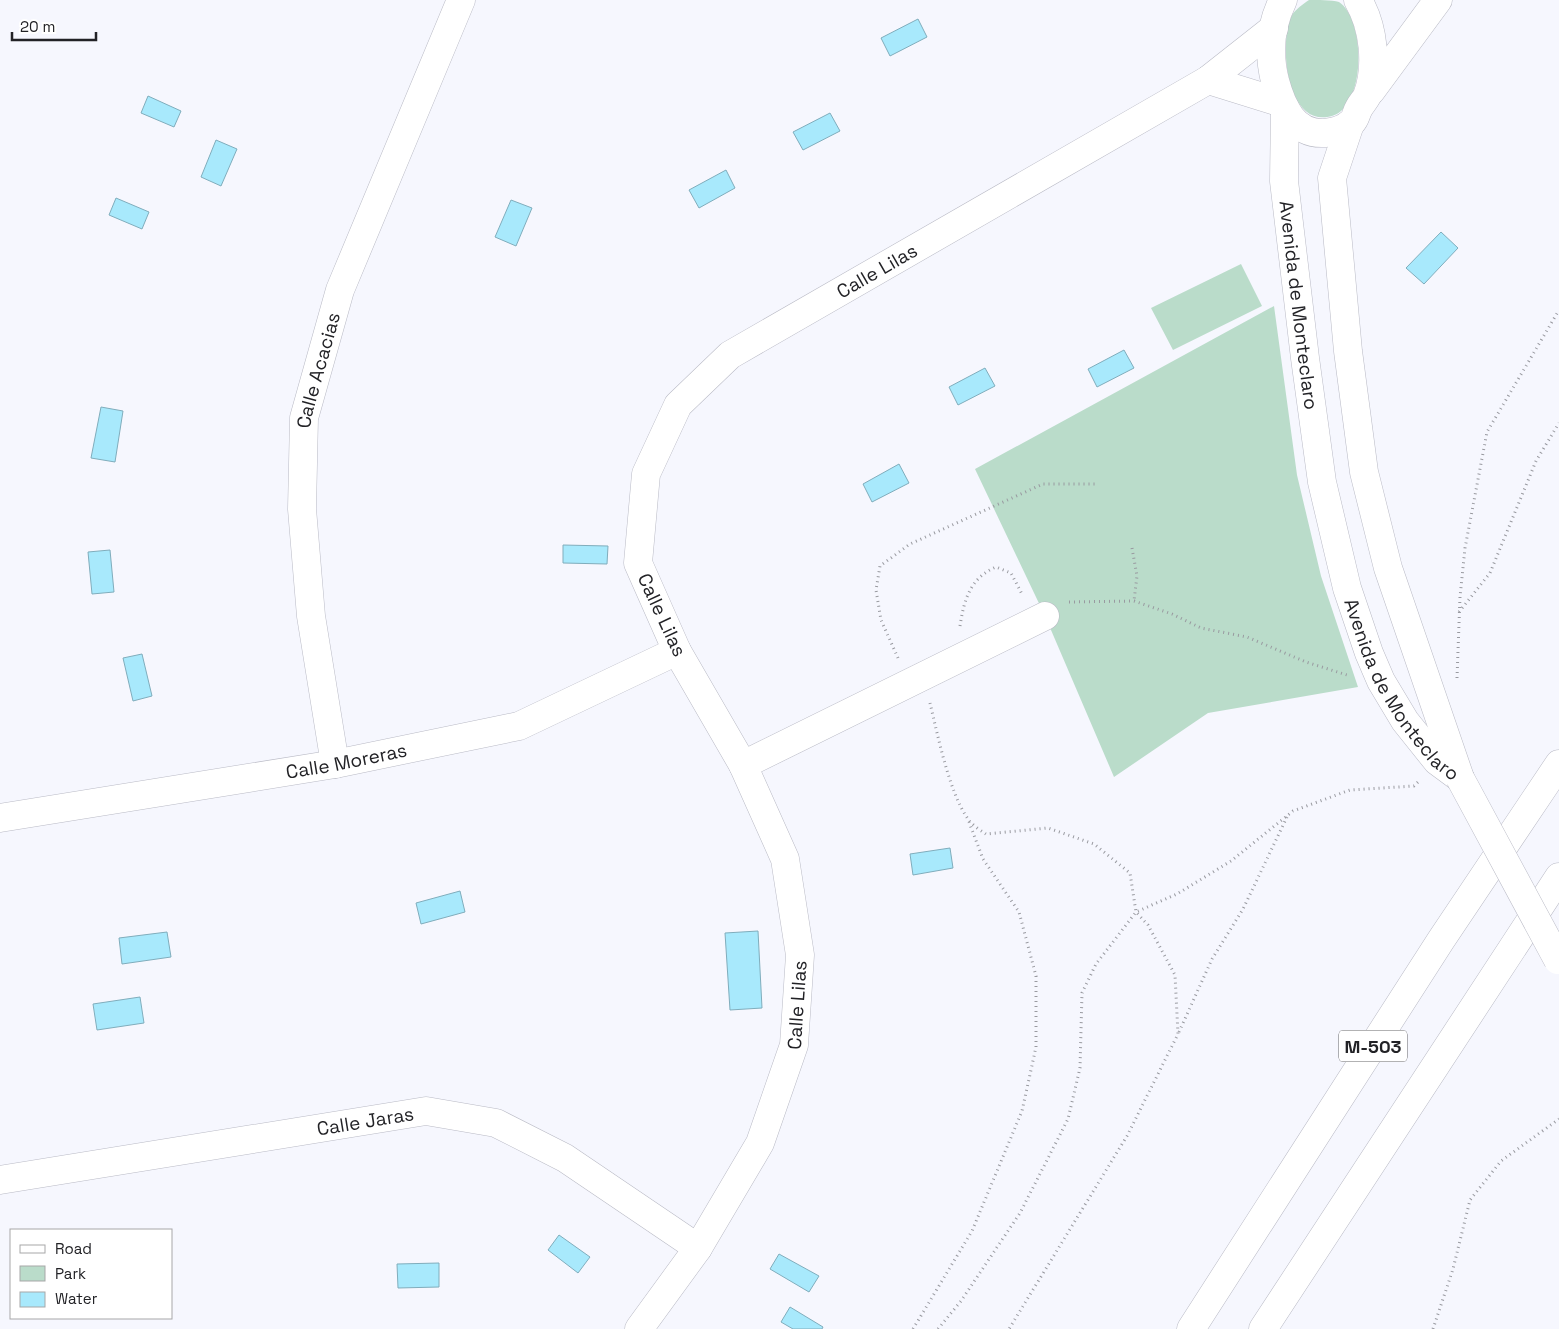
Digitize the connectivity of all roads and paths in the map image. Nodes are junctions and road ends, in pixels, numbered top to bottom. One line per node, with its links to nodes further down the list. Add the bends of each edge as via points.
1 (461, 0): 22 (main road, Calle Acacias, via 340,290 304,418 302,509 311,616)
2 (1358, 0): 6 (main road, via 1373,47 1373,71)
3 (1438, 0): 6 (main road)
4 (1278, 10): 5 (main road, Calle Lilas); 7 (main road, via 1270,40 1271,64)
5 (1208, 80): 7 (main road); 17 (main road, Calle Lilas, via 730,356 678,405 646,474 638,563)
6 (1367, 96): 8 (main road, Avenida de Monteclaro)
7 (1284, 106): 8 (main road, via 1298,126 1315,134 1334,132); 19 (main road, Avenida de Monteclaro, via 1284,181 1322,482 1347,588)
8 (1350, 124): 25 (main road, Avenida de Monteclaro, via 1332,178 1348,351 1364,472 1388,568)
9 (1559, 310): 14 (path, via 1487,432 1465,548)
10 (1559, 424): 14 (path, via 1536,461 1490,573)
11 (1097, 484): 18 (path, via 1043,484 910,544 880,566 876,590 881,620)
12 (1132, 548): 13 (path, via 1137,576)
13 (1134, 601): 15 (path, via 1068,602); 19 (path, via 1201,628 1247,638 1335,672)
14 (1459, 612): 20 (path)
15 (1034, 621): 16 (path, via 1011,574 996,567 984,573 963,603); 18 (main road)
16 (958, 633)
17 (677, 651): 22 (main road, Calle Moreras, via 519,726); 24 (main road, Calle Lilas)
18 (917, 680): 24 (main road); 28 (path, via 959,802)
19 (1381, 681): 21 (main road, Avenida de Monteclaro, via 1405,721)
20 (1456, 687)
21 (1437, 761): 25 (main road, Avenida de Monteclaro); 26 (path, via 1414,786 1350,790)
22 (335, 764): 27 (main road, Calle Moreras)
23 (1559, 764): 40 (main road, M-503, via 1441,940)
24 (743, 765): 35 (main road, Calle Lilas, via 785,859 800,955 794,1045 760,1143)
25 (1460, 778): 31 (main road, bridge)
26 (1289, 814): 30 (path, via 1231,861 1177,894); 32 (path, via 1243,909 1212,960)
27 (0, 818)
28 (969, 821): 30 (path, via 986,834 1048,828 1094,844 1130,873); 37 (path, via 983,859 1019,912 1036,976 1036,1047 1022,1111 972,1230)
29 (1559, 877): 41 (main road, M-503)
30 (1136, 912): 32 (path, via 1148,925 1175,975); 38 (path, via 1096,964 1082,993 1080,1068 1068,1119 1020,1213 961,1301)
31 (1559, 961)
32 (1178, 1034): 39 (path, via 1127,1136)
33 (1559, 1119): 42 (path, via 1501,1161 1470,1200 1453,1269)
34 (0, 1180): 35 (main road, Calle Jaras, via 426,1111 496,1123 556,1153)
35 (698, 1248): 36 (main road, Calle Lilas)
36 (639, 1329)
37 (913, 1329)
38 (938, 1329)
39 (1009, 1329)
40 (1191, 1329)
41 (1263, 1329)
42 (1433, 1329)

